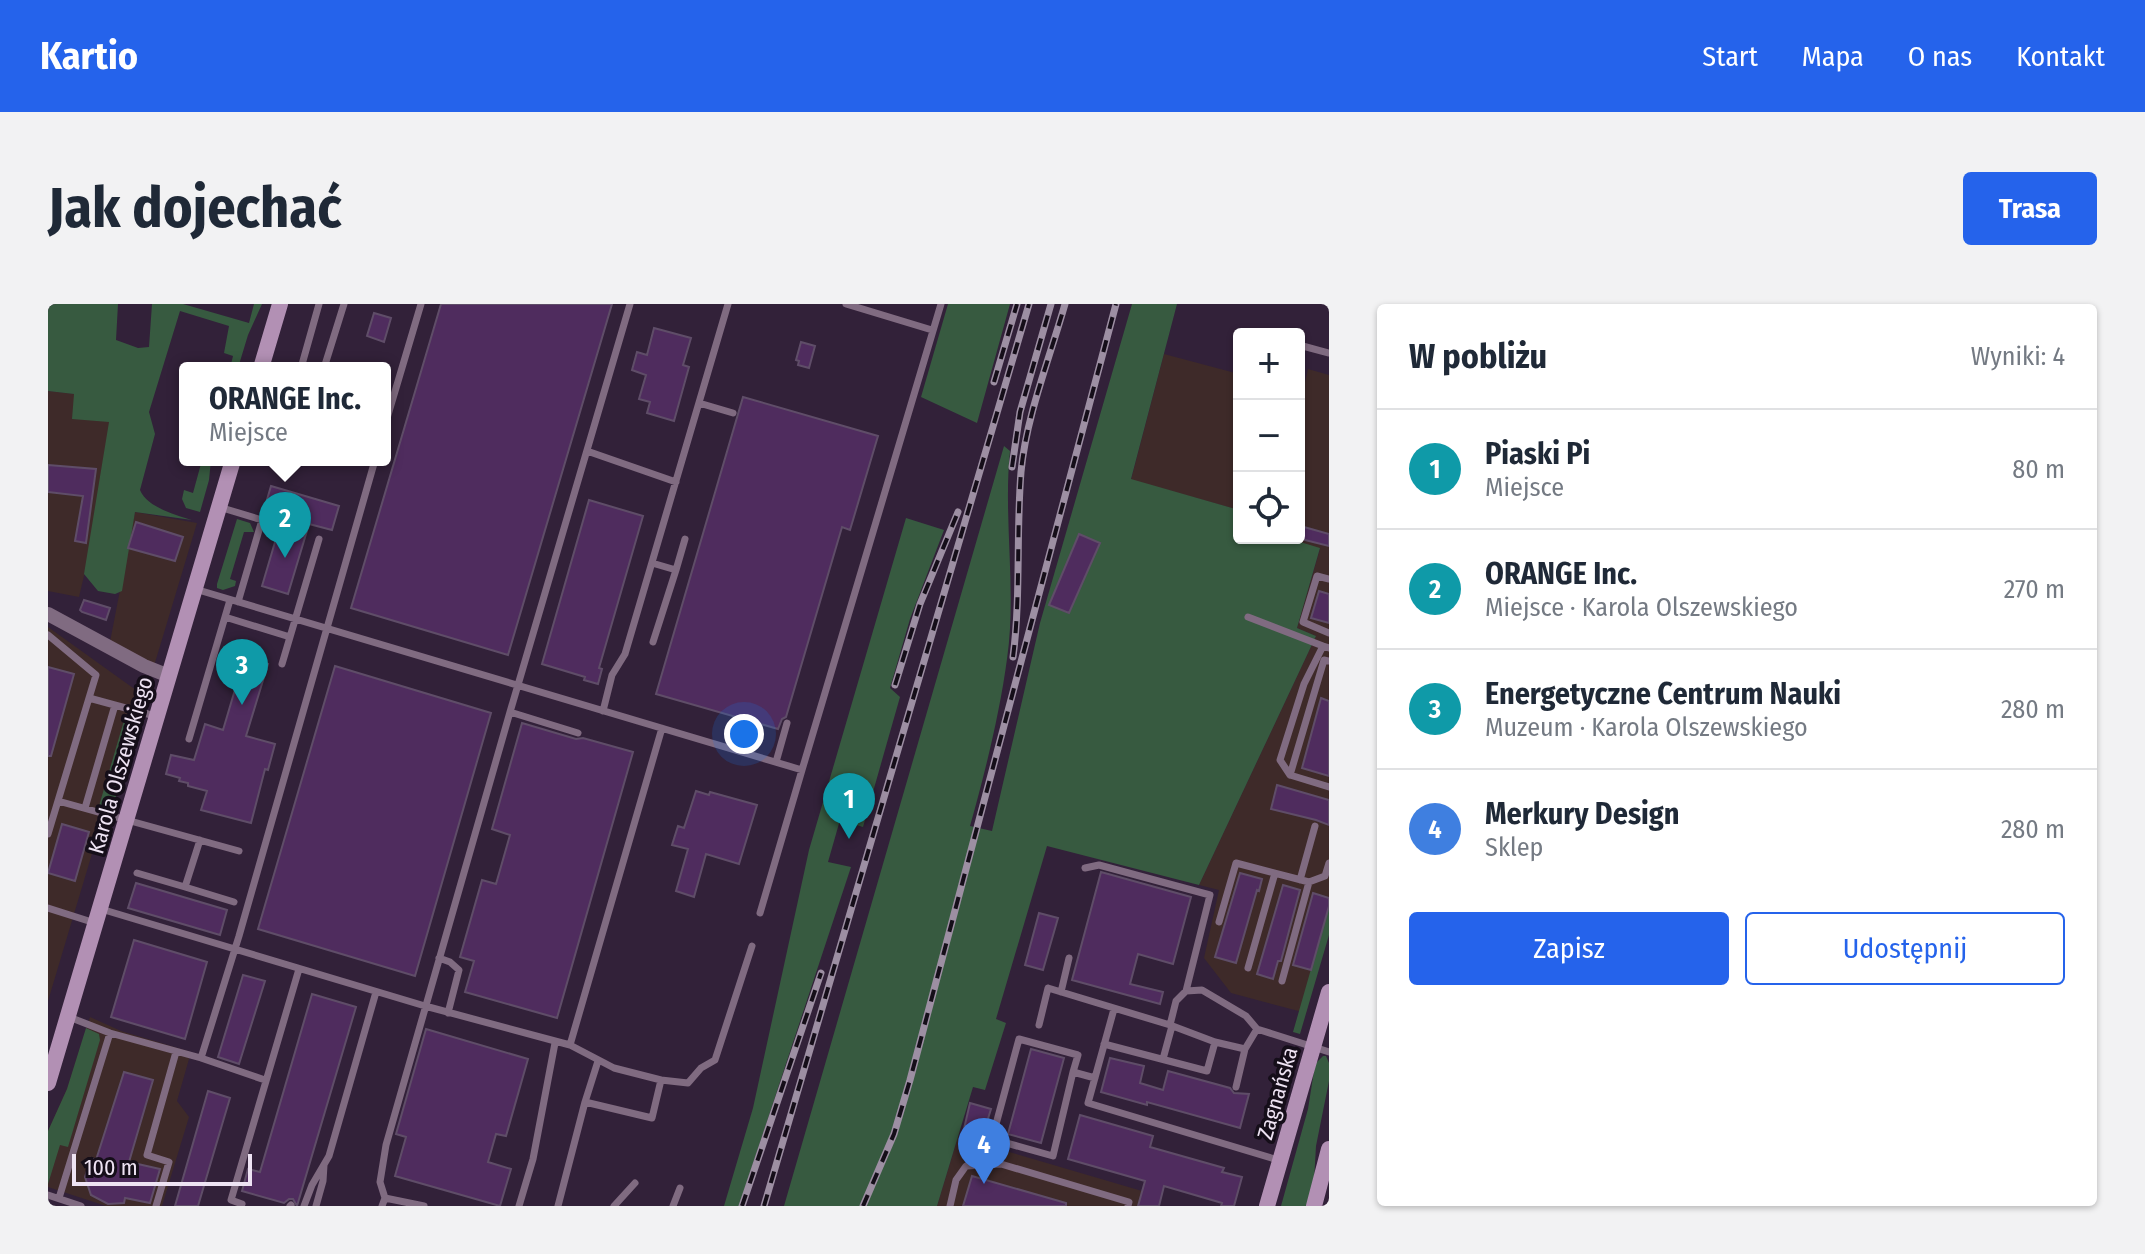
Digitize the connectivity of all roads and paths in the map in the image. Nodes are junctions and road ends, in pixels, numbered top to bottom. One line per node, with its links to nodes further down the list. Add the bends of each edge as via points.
1 (280, 304): 12 (street)
2 (319, 304): 13 (lane)
3 (344, 304): 14 (lane)
4 (421, 304): 16 (lane)
5 (630, 304): 18 (lane)
6 (728, 304): 15 (lane)
7 (846, 304): 9 (lane)
8 (941, 304): 9 (lane)
9 (932, 330): 56 (lane)
10 (1305, 347): 11 (lane)
11 (1329, 353)
12 (263, 362)
13 (303, 362)
14 (326, 362)
15 (699, 403): 17 (lane); 21 (lane)
16 (391, 405)
17 (733, 413)
18 (587, 451): 21 (lane); 45 (lane)
19 (231, 466): 22 (street, Karola Olszewskiego)
20 (373, 466): 36 (lane)
21 (676, 482): 25 (lane)
22 (219, 507): 28 (street, Karola Olszewskiego); 29 (lane, via 262,520)
23 (319, 539): 34 (lane)
24 (685, 539): 26 (lane)
25 (652, 563): 26 (lane); 48 (lane)
26 (676, 570): 40 (lane)
27 (1329, 579): 37 (lane, via 1317,576 1303,622)
28 (195, 589): 29 (lane); 44 (street, Karola Olszewskiego)
29 (234, 601): 30 (lane); 32 (lane)
30 (266, 611): 34 (lane); 35 (lane)
31 (48, 614): 44 (street)
32 (225, 617): 35 (lane); 54 (lane)
33 (1248, 617): 41 (lane)
34 (295, 620): 36 (lane); 39 (lane)
35 (261, 628): 39 (lane)
36 (325, 629): 45 (lane); 78 (lane)
37 (1329, 633)
38 (48, 635): 46 (lane, via 96,675)
39 (290, 637): 43 (lane)
40 (653, 642)
41 (1326, 647): 42 (lane)
42 (1323, 660): 57 (lane); 57 (lane, via 1304,684 1280,760)
43 (282, 664)
44 (169, 676): 50 (street, Karola Olszewskiego)
45 (517, 686): 48 (lane); 49 (lane)
46 (89, 698): 47 (lane); 59 (lane)
47 (115, 705): 50 (lane); 60 (lane)
48 (603, 711): 52 (lane)
49 (510, 712): 53 (lane); 79 (lane)
50 (157, 717): 61 (street, Karola Olszewskiego)
51 (787, 723): 55 (lane)
52 (662, 728): 55 (lane); 99 (lane)
53 (578, 733)
54 (189, 739)
55 (776, 762): 56 (lane)
56 (802, 770): 74 (lane)
57 (1290, 775): 58 (lane)
58 (1329, 787)
59 (58, 801): 60 (lane); 63 (lane)
60 (85, 808): 61 (lane)
61 (127, 820): 64 (lane); 75 (street, Karola Olszewskiego)
62 (1315, 826): 70 (lane)
63 (48, 834)
64 (200, 840): 65 (lane); 71 (lane)
65 (239, 851)
66 (1329, 863): 70 (lane, via 1325,876)
67 (1085, 868): 84 (lane, via 1099,865 1210,895)
68 (137, 873): 71 (lane)
69 (1275, 873): 70 (lane); 76 (lane, via 1236,863); 81 (lane)
70 (1304, 881): 83 (lane)
71 (185, 887): 72 (lane)
72 (234, 902)
73 (48, 908): 75 (lane)
74 (760, 913)
75 (99, 916): 78 (lane); 91 (street, Karola Olszewskiego)
76 (1219, 922)
77 (752, 946): 109 (lane, via 715,1060 688,1083)
78 (233, 949): 82 (lane); 103 (lane)
79 (439, 958): 88 (lane); 90 (lane, via 459,970)
80 (1069, 958): 86 (lane)
81 (1248, 968)
82 (299, 969): 85 (lane); 108 (lane)
83 (1282, 981)
84 (1186, 991): 93 (lane, via 1176,1001); 94 (lane, via 1202,990 1246,1016)
85 (376, 992): 88 (lane); 115 (lane)
86 (1061, 992): 89 (lane); 92 (lane, via 1048,988)
87 (1329, 992): 101 (street, Zagnańska)
88 (425, 1006): 90 (lane); 120 (lane, via 386,1145 380,1182)
89 (1114, 1009): 93 (lane); 98 (lane)
90 (448, 1013): 97 (lane)
91 (69, 1017): 95 (lane); 110 (street, Karola Olszewskiego, via 57,1038)
92 (1039, 1025)
93 (1171, 1025): 96 (lane); 104 (lane)
94 (1257, 1029): 100 (lane); 101 (lane)
95 (110, 1033): 102 (lane); 119 (lane)
96 (1215, 1042): 100 (lane); 104 (lane, via 1207,1071)
97 (555, 1043): 99 (lane); 127 (lane)
98 (1104, 1044): 104 (lane); 107 (lane)
99 (570, 1045): 105 (lane)
100 (1245, 1049): 111 (lane)
101 (1321, 1049): 114 (street, Zagnańska)
102 (176, 1052): 103 (lane); 122 (lane, via 147,1155 169,1162)
103 (201, 1058): 108 (lane)
104 (1163, 1059)
105 (598, 1061): 109 (lane); 112 (lane)
106 (1073, 1072): 106 (lane, via 1053,1156 992,1139 1019,1039 1078,1055); 107 (lane)
107 (1095, 1078): 114 (lane, via 1088,1103)
108 (265, 1080): 123 (lane, via 231,1200)
109 (661, 1080): 112 (lane, via 652,1118)
110 (48, 1083)
111 (1236, 1087)
112 (585, 1102): 128 (lane)
113 (1329, 1149): 134 (street)
114 (1280, 1161): 133 (street, Zagnańska)
115 (324, 1164): 124 (lane); 125 (lane)
116 (635, 1183): 129 (lane)
117 (680, 1188): 130 (lane)
118 (48, 1195): 119 (lane)
119 (59, 1198): 121 (lane)
120 (384, 1202): 126 (lane)
121 (81, 1206)
122 (156, 1206)
123 (241, 1206)
124 (304, 1206)
125 (316, 1206)
126 (424, 1206)
127 (519, 1206)
128 (558, 1206)
129 (614, 1206)
130 (673, 1206)
131 (950, 1206): 132 (lane, via 956,1180 966,1166 1001,1164 1129,1202)
132 (1128, 1206)
133 (1267, 1206)
134 (1314, 1206)

